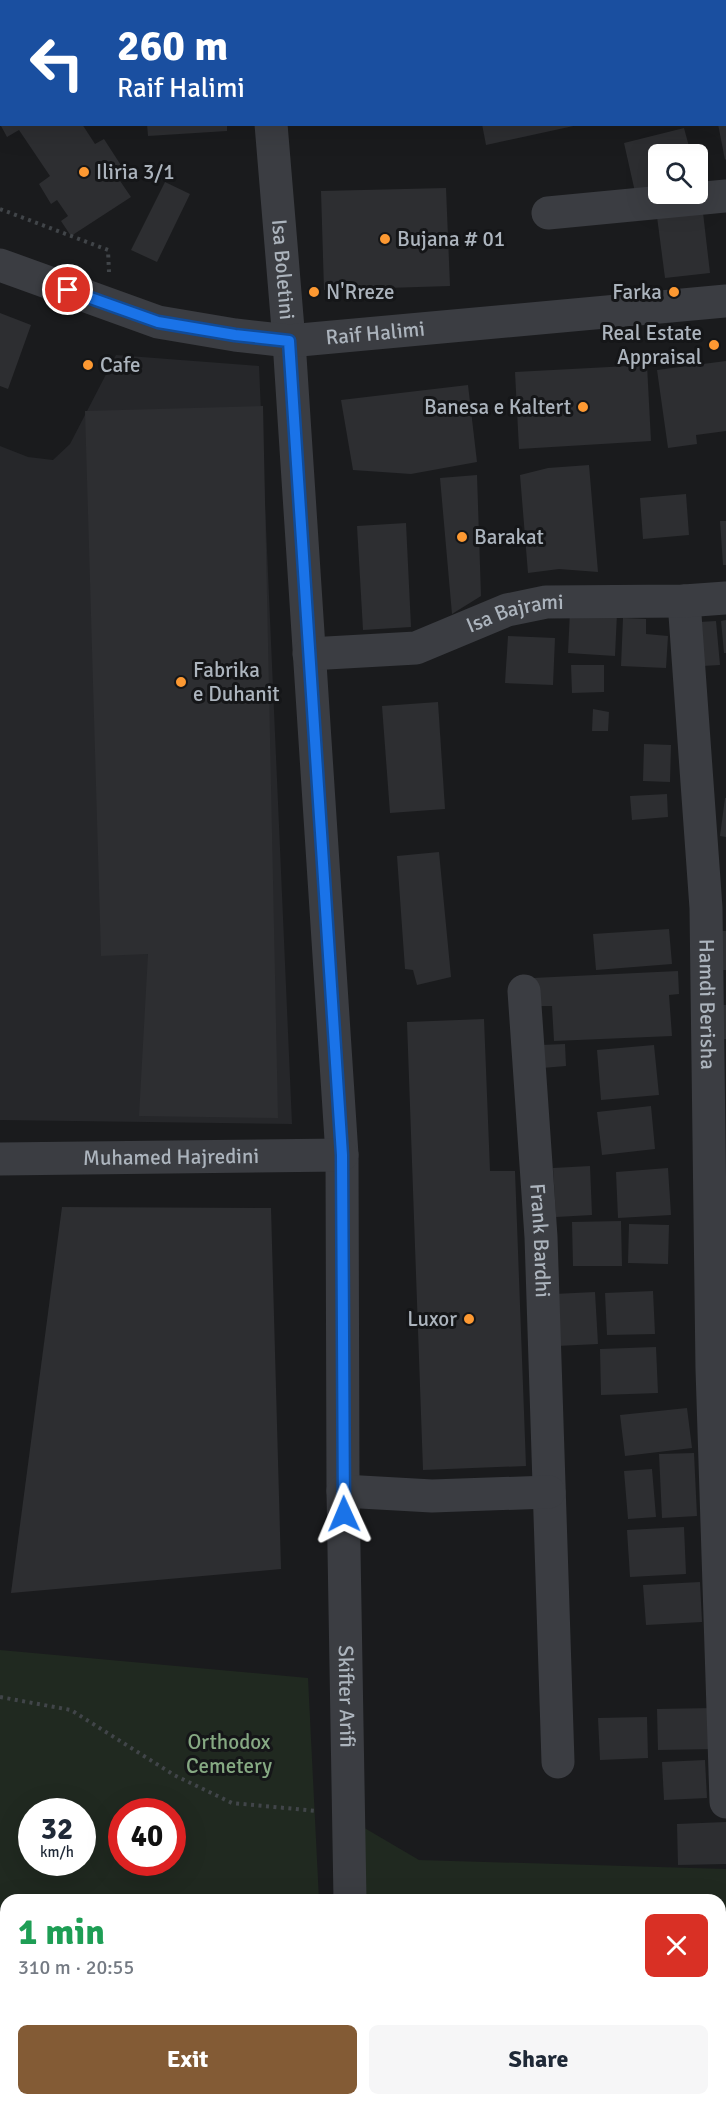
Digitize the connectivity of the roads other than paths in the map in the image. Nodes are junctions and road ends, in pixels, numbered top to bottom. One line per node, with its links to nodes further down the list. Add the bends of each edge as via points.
1 (271, 126): 6 (street, Isa Boletini)
2 (726, 196): 3 (street)
3 (548, 213)
4 (0, 265): 6 (street, Raif Halimi, via 158,322)
5 (726, 302): 6 (street, Raif Halimi)
6 (289, 341): 9 (street, Isa Boletini)
7 (726, 598): 8 (street, Isa Bajrami)
8 (684, 601): 9 (street, Isa Bajrami, via 546,602 507,610 416,648); 10 (street, Hamdi Berisha)
9 (309, 654): 12 (street, Isa Boletini)
10 (716, 909): 17 (street, Hamdi Berisha, via 712,1369)
11 (524, 991): 15 (street, Frank Bardhi, via 541,1237)
12 (342, 1155): 13 (street, Muhamed Hajredini); 14 (street, Isa Boletini)
13 (0, 1159)
14 (343, 1491): 15 (street, via 432,1496); 18 (street, Skifter Arifi)
15 (549, 1492): 16 (street, Frank Bardhi)
16 (558, 1762)
17 (726, 1802)
18 (350, 1894)

